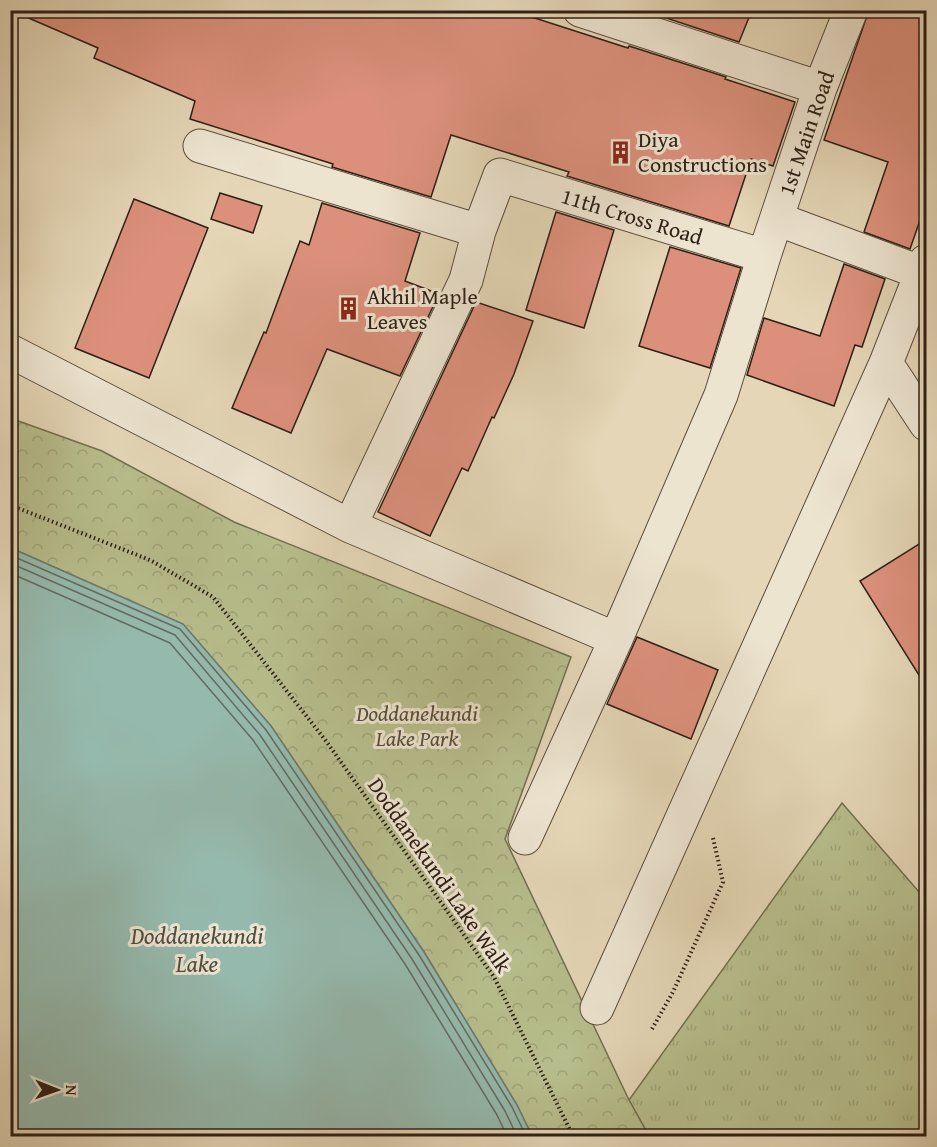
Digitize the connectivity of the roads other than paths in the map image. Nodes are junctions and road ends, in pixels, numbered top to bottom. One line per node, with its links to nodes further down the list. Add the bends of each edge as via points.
1 (580, 10): 3 (street)
2 (851, 10): 3 (street, 1st Main Road)
3 (820, 88): 5 (street, 1st Main Road)
4 (200, 146): 6 (street)
5 (777, 219): 7 (street, 1st Main Road); 8 (street)
6 (479, 231): 7 (street, 11th Cross Road, via 500,175); 12 (street, via 466,280)
7 (764, 256): 13 (street, 1st Main Road, via 721,395)
8 (924, 267): 10 (street)
9 (10, 351): 12 (street)
10 (886, 363): 11 (street); 15 (street)
11 (927, 424)
12 (350, 526): 13 (street)
13 (616, 639): 14 (street, 1st Main Road)
14 (525, 838)
15 (597, 1008)

